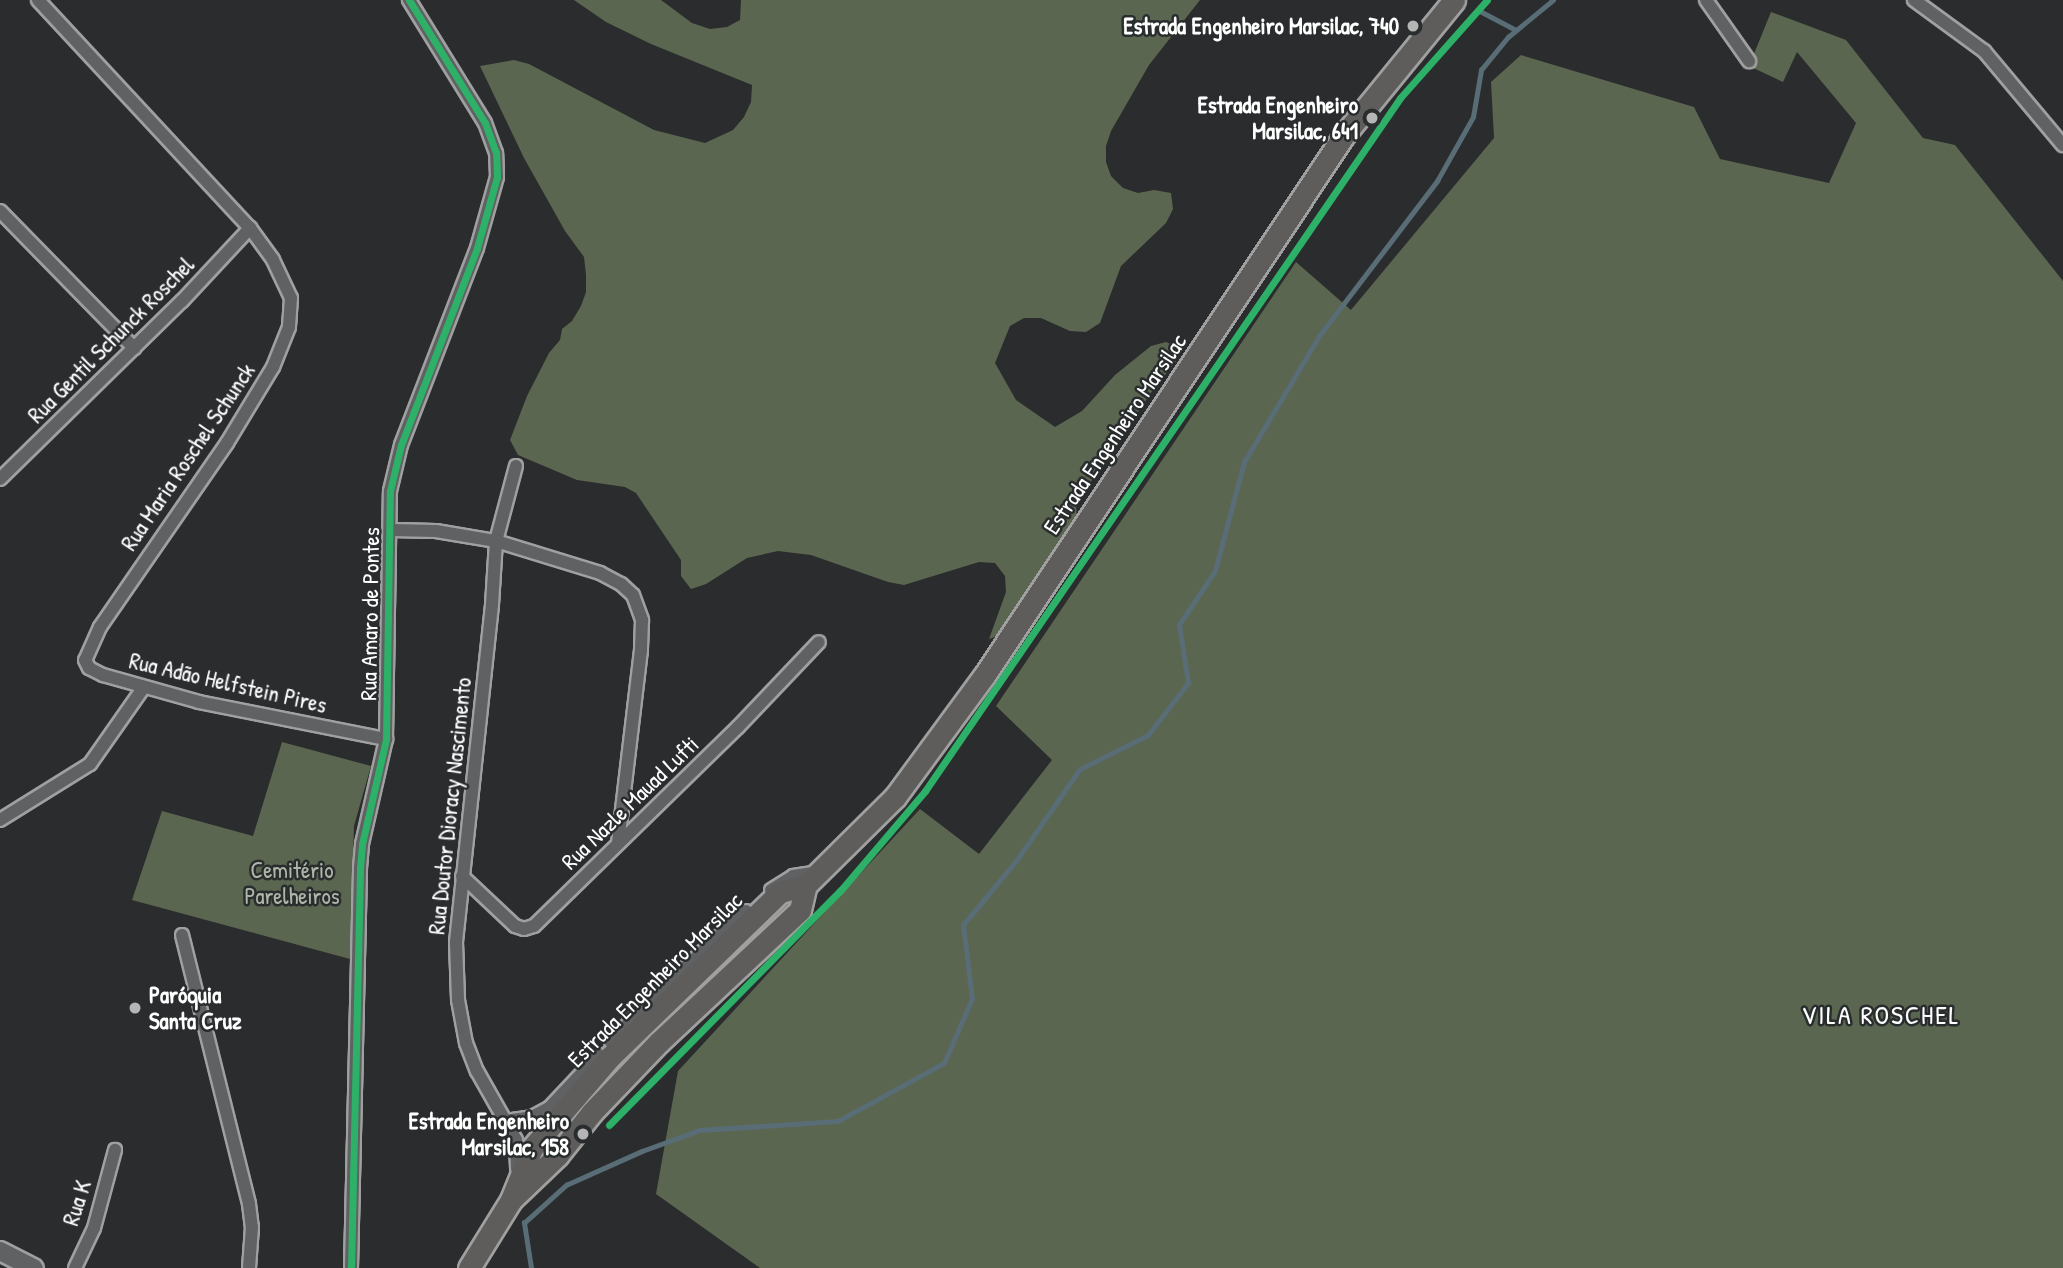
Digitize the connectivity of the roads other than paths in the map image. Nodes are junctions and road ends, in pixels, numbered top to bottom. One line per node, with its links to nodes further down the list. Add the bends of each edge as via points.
1 (38, 0): 9 (street, Rua Maria Roschel Schunck)
2 (409, 0): 13 (street, Rua Amaro de Pontes, via 485,122 496,153 497,177 478,247 401,445 390,491)
3 (1454, 0): 22 (main road, Estrada Engenheiro Marsilac, via 1344,135 941,738 895,797)
4 (1706, 0): 6 (street)
5 (1914, 0): 7 (street, via 1984,51)
6 (1749, 61)
7 (2063, 145)
8 (0, 211): 10 (street)
9 (250, 229): 10 (street, Rua Gentil Schunck Roschel); 16 (street, Rua Maria Roschel Schunck, via 271,256 291,298 283,347 234,433 100,627 85,660 89,668)
10 (134, 348): 12 (street, Rua Gentil Schunck Roschel)
11 (516, 466): 14 (street, Rua Doutor Dioracy Nascimento)
12 (0, 480)
13 (391, 530): 14 (street, via 436,531); 18 (street, Rua Amaro de Pontes)
14 (496, 541): 20 (street, via 600,573 621,584 639,607 641,650); 21 (street, Rua Doutor Dioracy Nascimento)
15 (819, 642): 20 (street, Rua Nazle Mauad Lufti)
16 (103, 675): 17 (street, Rua Adão Helfstein Pires)
17 (144, 687): 18 (street, Rua Adão Helfstein Pires); 19 (street, via 90,764)
18 (386, 739): 34 (street, Rua Amaro de Pontes, via 360,868)
19 (0, 820)
20 (618, 843): 21 (street, Rua Nazle Mauad Lufti, via 544,918 524,929 503,917)
21 (462, 877): 25 (street, Rua Doutor Dioracy Nascimento, via 456,942 458,1000 477,1072)
22 (812, 878): 24 (main road, Estrada Engenheiro Marsilac, via 780,892); 27 (main road, Estrada Engenheiro Marsilac, via 800,910 659,1042)
23 (182, 935): 33 (street, via 249,1204)
24 (555, 1111): 25 (street); 26 (main road, Estrada Engenheiro Marsilac); 27 (main road, via 569,1124)
25 (505, 1121): 26 (street, Rua Doutor Dioracy Nascimento)
26 (524, 1144): 27 (main road, via 545,1155); 29 (main road, Estrada Engenheiro Marsilac)
27 (563, 1148): 29 (main road, Estrada Engenheiro Marsilac)
28 (115, 1150): 32 (street, Rua K, via 94,1228)
29 (511, 1200): 35 (main road, Estrada Engenheiro Marsilac)
30 (0, 1251): 31 (main road)
31 (34, 1268)
32 (75, 1268)
33 (249, 1268)
34 (351, 1268)
35 (469, 1268)

